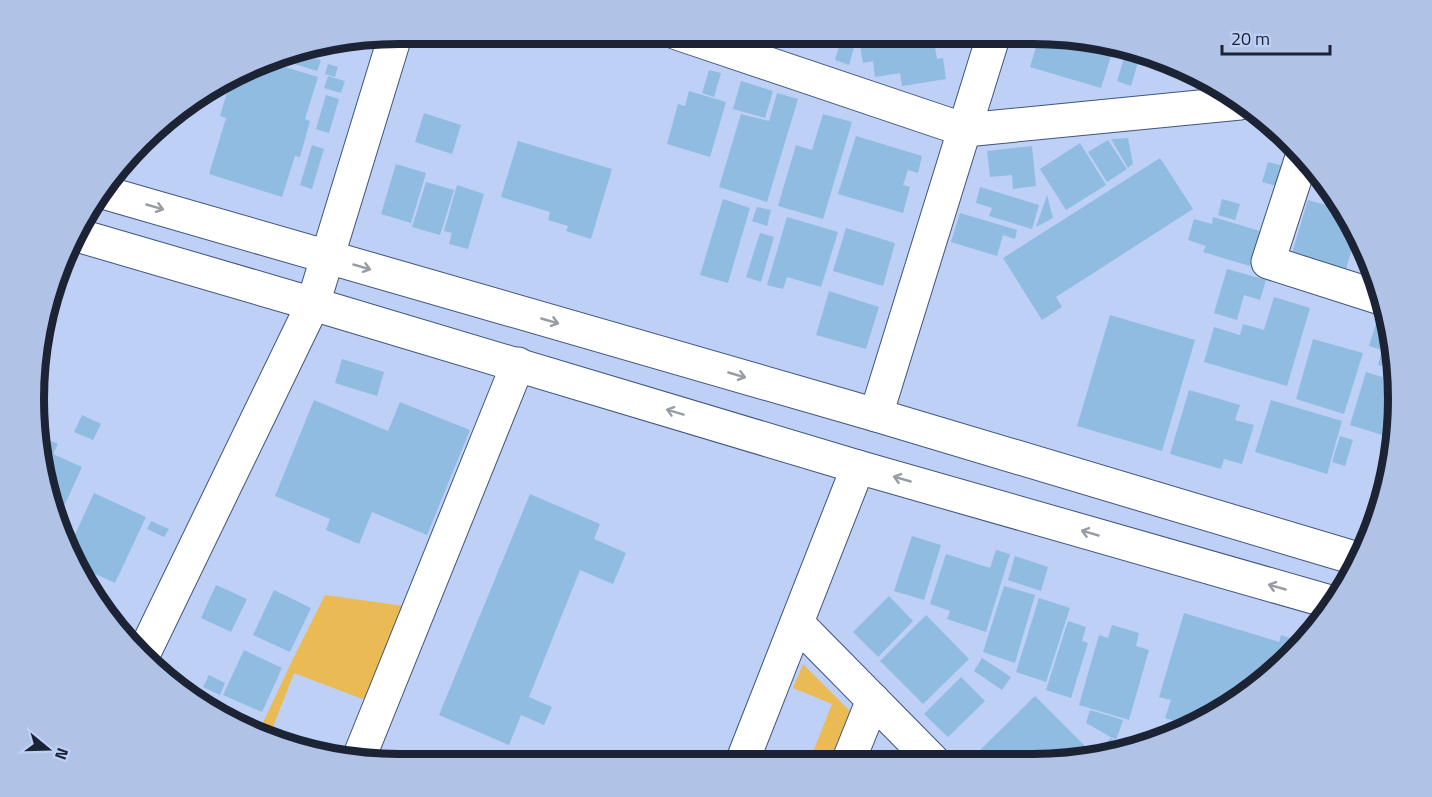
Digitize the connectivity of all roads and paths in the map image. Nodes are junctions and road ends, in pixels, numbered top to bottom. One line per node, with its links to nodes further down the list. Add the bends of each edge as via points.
1 (393, 44): 9 (street)
2 (713, 44): 5 (street)
3 (991, 44): 5 (street)
4 (1232, 104): 5 (street)
5 (965, 130): 13 (street)
6 (1300, 164): 10 (street, via 1268,262)
7 (108, 194): 9 (street, one-way to 9)
8 (82, 237): 11 (street)
9 (327, 256): 11 (street); 13 (street, one-way to 13)
10 (1373, 295)
11 (313, 303): 12 (street); 18 (street)
12 (518, 364): 14 (street, one-way to 12); 20 (street)
13 (876, 415): 15 (street)
14 (858, 466): 16 (street, one-way to 14); 17 (street)
15 (1352, 556)
16 (1326, 601)
17 (797, 623): 19 (street); 21 (street)
18 (146, 649)
19 (873, 700): 22 (street); 23 (street)
20 (362, 751)
21 (745, 754)
22 (851, 754)
23 (926, 754)

